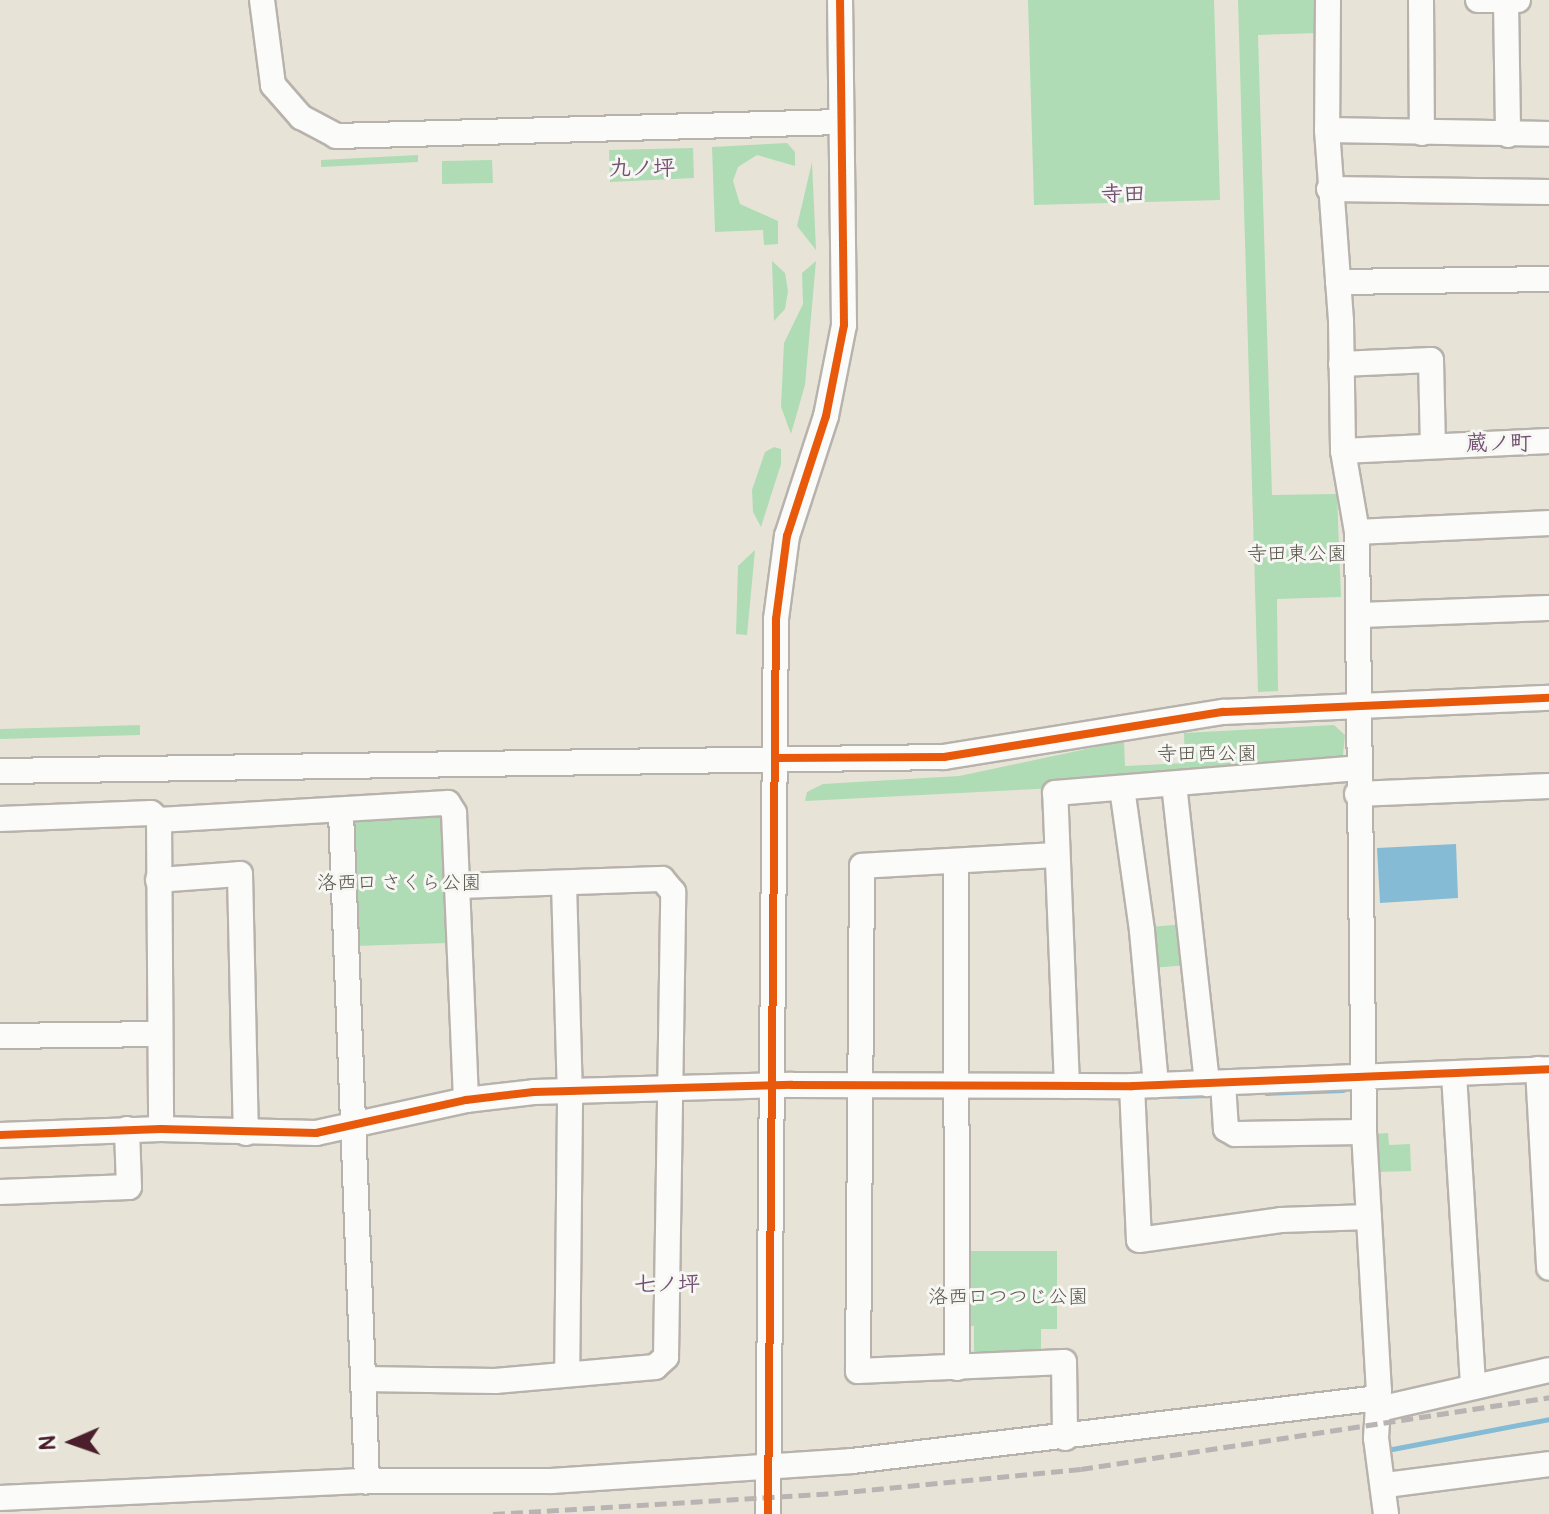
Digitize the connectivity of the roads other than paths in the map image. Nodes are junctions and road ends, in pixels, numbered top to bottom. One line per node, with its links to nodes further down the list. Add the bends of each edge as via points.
1 (262, 0): 7 (street, via 273,85 301,117 336,136)
2 (840, 0): 7 (street)
3 (1328, 0): 8 (street)
4 (1421, 0): 9 (street)
5 (1478, 0): 6 (street)
6 (1512, 1): 11 (street)
7 (840, 122): 26 (street, via 844,325 829,402 797,498 780,573)
8 (1327, 130): 9 (street); 12 (street)
9 (1422, 133): 11 (street)
10 (1549, 134): 11 (street)
11 (1508, 135)
12 (1329, 189): 13 (street); 15 (street)
13 (1549, 192)
14 (1549, 279): 15 (street)
15 (1338, 282): 16 (street)
16 (1341, 364): 18 (street, via 1431,360); 19 (street)
17 (1549, 441): 18 (street)
18 (1433, 446): 19 (street)
19 (1343, 451): 21 (street)
20 (1549, 523): 21 (street)
21 (1357, 532): 23 (street)
22 (1549, 608): 23 (street)
23 (1359, 615): 25 (street)
24 (1549, 698): 25 (street)
25 (1359, 705): 26 (street, via 1155,720 944,757); 27 (street)
26 (775, 758): 28 (street); 48 (street)
27 (1358, 768): 29 (street); 32 (street)
28 (0, 771)
29 (1174, 784): 31 (street); 46 (street)
30 (1549, 786): 32 (street)
31 (1122, 788): 36 (street, via 1055,793); 47 (street, via 1142,931)
32 (1357, 794): 45 (street)
33 (341, 813): 35 (street); 40 (street, via 448,803 454,813); 55 (street)
34 (0, 819): 35 (street, via 151,813)
35 (159, 820): 38 (street)
36 (1057, 855): 37 (street); 50 (street)
37 (956, 861): 49 (street, via 862,866); 51 (street)
38 (158, 880): 41 (street); 59 (street, via 240,874)
39 (564, 883): 40 (street); 52 (street, via 668,883 673,892); 53 (street)
40 (457, 886): 54 (street)
41 (156, 1034): 42 (street); 57 (street)
42 (0, 1036)
43 (1543, 1069): 44 (street); 63 (street)
44 (1454, 1074): 45 (street); 68 (street)
45 (1363, 1078): 46 (street); 58 (street)
46 (1215, 1083): 47 (street); 58 (street, via 1226,1129 1235,1134)
47 (1144, 1085): 50 (street); 62 (street, via 1139,1240 1281,1220)
48 (772, 1086): 49 (street); 52 (street); 72 (street)
49 (860, 1086): 51 (street); 64 (street, via 858,1371)
50 (1067, 1086): 51 (street)
51 (958, 1087): 64 (street)
52 (672, 1089): 53 (street); 66 (street, via 665,1360 655,1367)
53 (570, 1090): 54 (street); 66 (street)
54 (466, 1100): 55 (street)
55 (351, 1127): 59 (street); 67 (street)
56 (127, 1129): 57 (street); 60 (street); 61 (street, via 129,1187)
57 (161, 1129): 59 (street)
58 (1364, 1132): 62 (street)
59 (246, 1133)
60 (0, 1135)
61 (0, 1192)
62 (1369, 1217): 69 (street)
63 (1549, 1268)
64 (957, 1368): 70 (street, via 1064,1362)
65 (1549, 1370): 68 (street)
66 (567, 1373): 67 (street, via 495,1381)
67 (363, 1379): 73 (street)
68 (1473, 1386): 69 (street)
69 (1379, 1404): 70 (street); 74 (street, via 1376,1438)
70 (1065, 1438): 72 (street)
71 (1549, 1464): 74 (street)
72 (766, 1465): 73 (street, via 552,1481); 76 (street)
73 (367, 1481): 75 (street)
74 (1386, 1485): 77 (street)
75 (0, 1498)
76 (768, 1514)
77 (1386, 1514)

